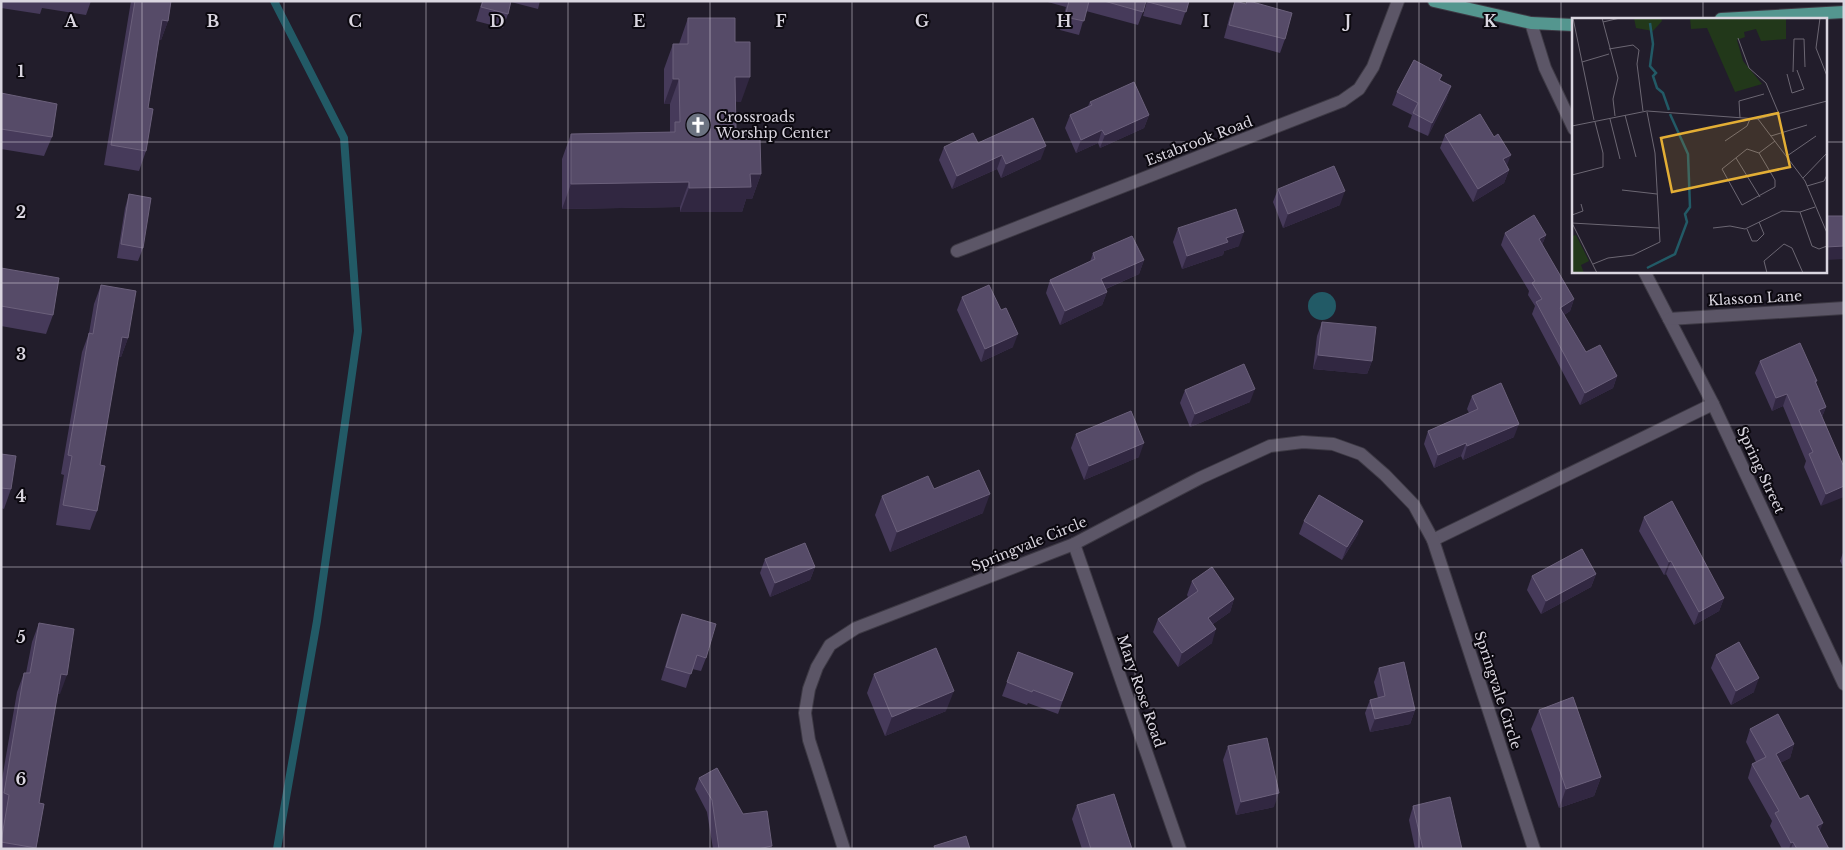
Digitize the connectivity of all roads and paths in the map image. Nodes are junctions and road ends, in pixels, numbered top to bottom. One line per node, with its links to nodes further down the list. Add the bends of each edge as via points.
1 (1398, 1): 8 (street, Estabrook Road, via 1373,67 1359,89 1342,101)
2 (1434, 1): 5 (main road)
3 (1844, 12): 4 (main road)
4 (1739, 18)
5 (1531, 23): 6 (main road); 7 (street, via 1544,68)
6 (1572, 25)
7 (1572, 125)
8 (957, 251)
9 (1645, 272): 11 (street, Spring Street)
10 (1844, 308): 11 (street, Klasson Lane)
11 (1669, 319): 12 (street, Spring Street)
12 (1713, 404): 13 (street); 15 (street, Spring Street)
13 (1433, 540): 14 (street, Springvale Circle, via 1414,505 1360,454 1334,444 1303,442 1270,446 1200,478); 18 (street, Springvale Circle)
14 (1074, 544): 16 (street, Springvale Circle, via 856,628 830,645 817,667 805,713 810,740); 17 (street, Mary Rose Road)
15 (1843, 679)
16 (844, 849)
17 (1180, 849)
18 (1534, 849)

